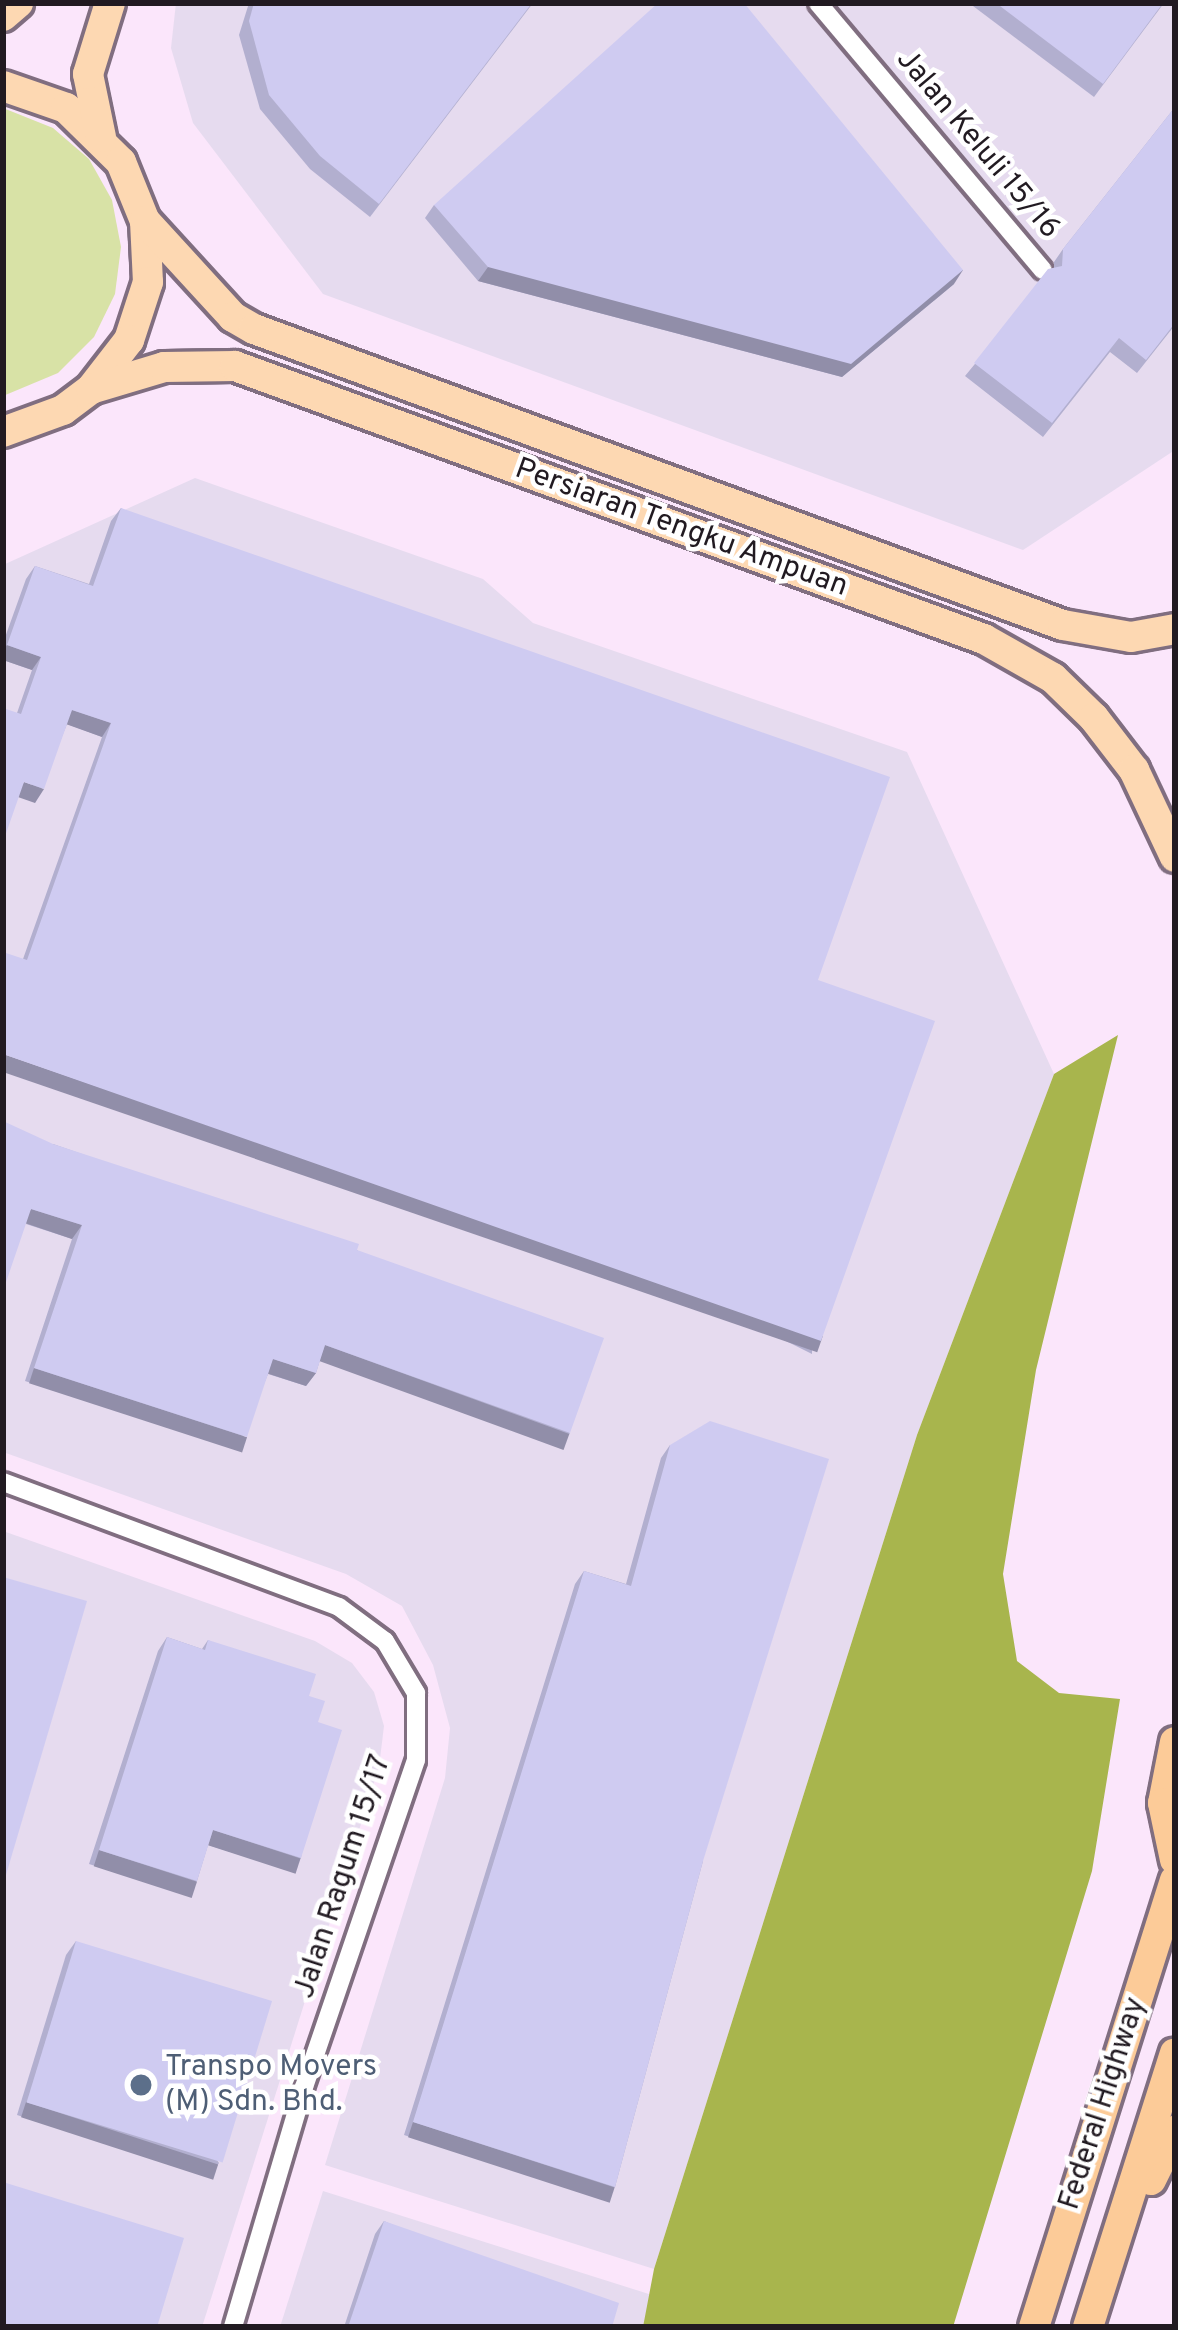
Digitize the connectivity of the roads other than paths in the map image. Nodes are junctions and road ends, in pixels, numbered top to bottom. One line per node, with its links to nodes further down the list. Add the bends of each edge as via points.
1 (19, 3): 4 (main road)
2 (110, 3): 6 (main road, via 88,74)
3 (818, 3): 8 (street, Jalan Keluli 15/16)
4 (3, 16)
5 (3, 86): 6 (main road, via 66,108)
6 (101, 137): 7 (main road, via 129,176)
7 (146, 221): 9 (main road, via 142,302 129,340); 11 (main road, Persiaran Tengku Ampuan, via 233,317 254,329 1063,626 1131,637)
8 (1043, 271)
9 (91, 389): 10 (main road, via 63,410); 12 (main road, Persiaran Tengku Ampuan, via 164,368 235,366 984,639 1053,678 1094,718 1134,770)
10 (3, 432)
11 (1175, 629)
12 (1175, 857)
13 (3, 1482): 20 (street, Jalan Ragum 15/17, via 339,1607 385,1642 416,1693 416,1760 304,2087)
14 (1175, 1742): 15 (highway, via 1163,1803)
15 (1175, 1860)
16 (1175, 1881): 21 (highway, Federal Highway)
17 (1175, 2053): 19 (highway, Federal Highway)
18 (1175, 2131): 19 (highway)
19 (1108, 2266): 22 (highway, Federal Highway)
20 (233, 2327)
21 (1034, 2327)
22 (1088, 2327)

